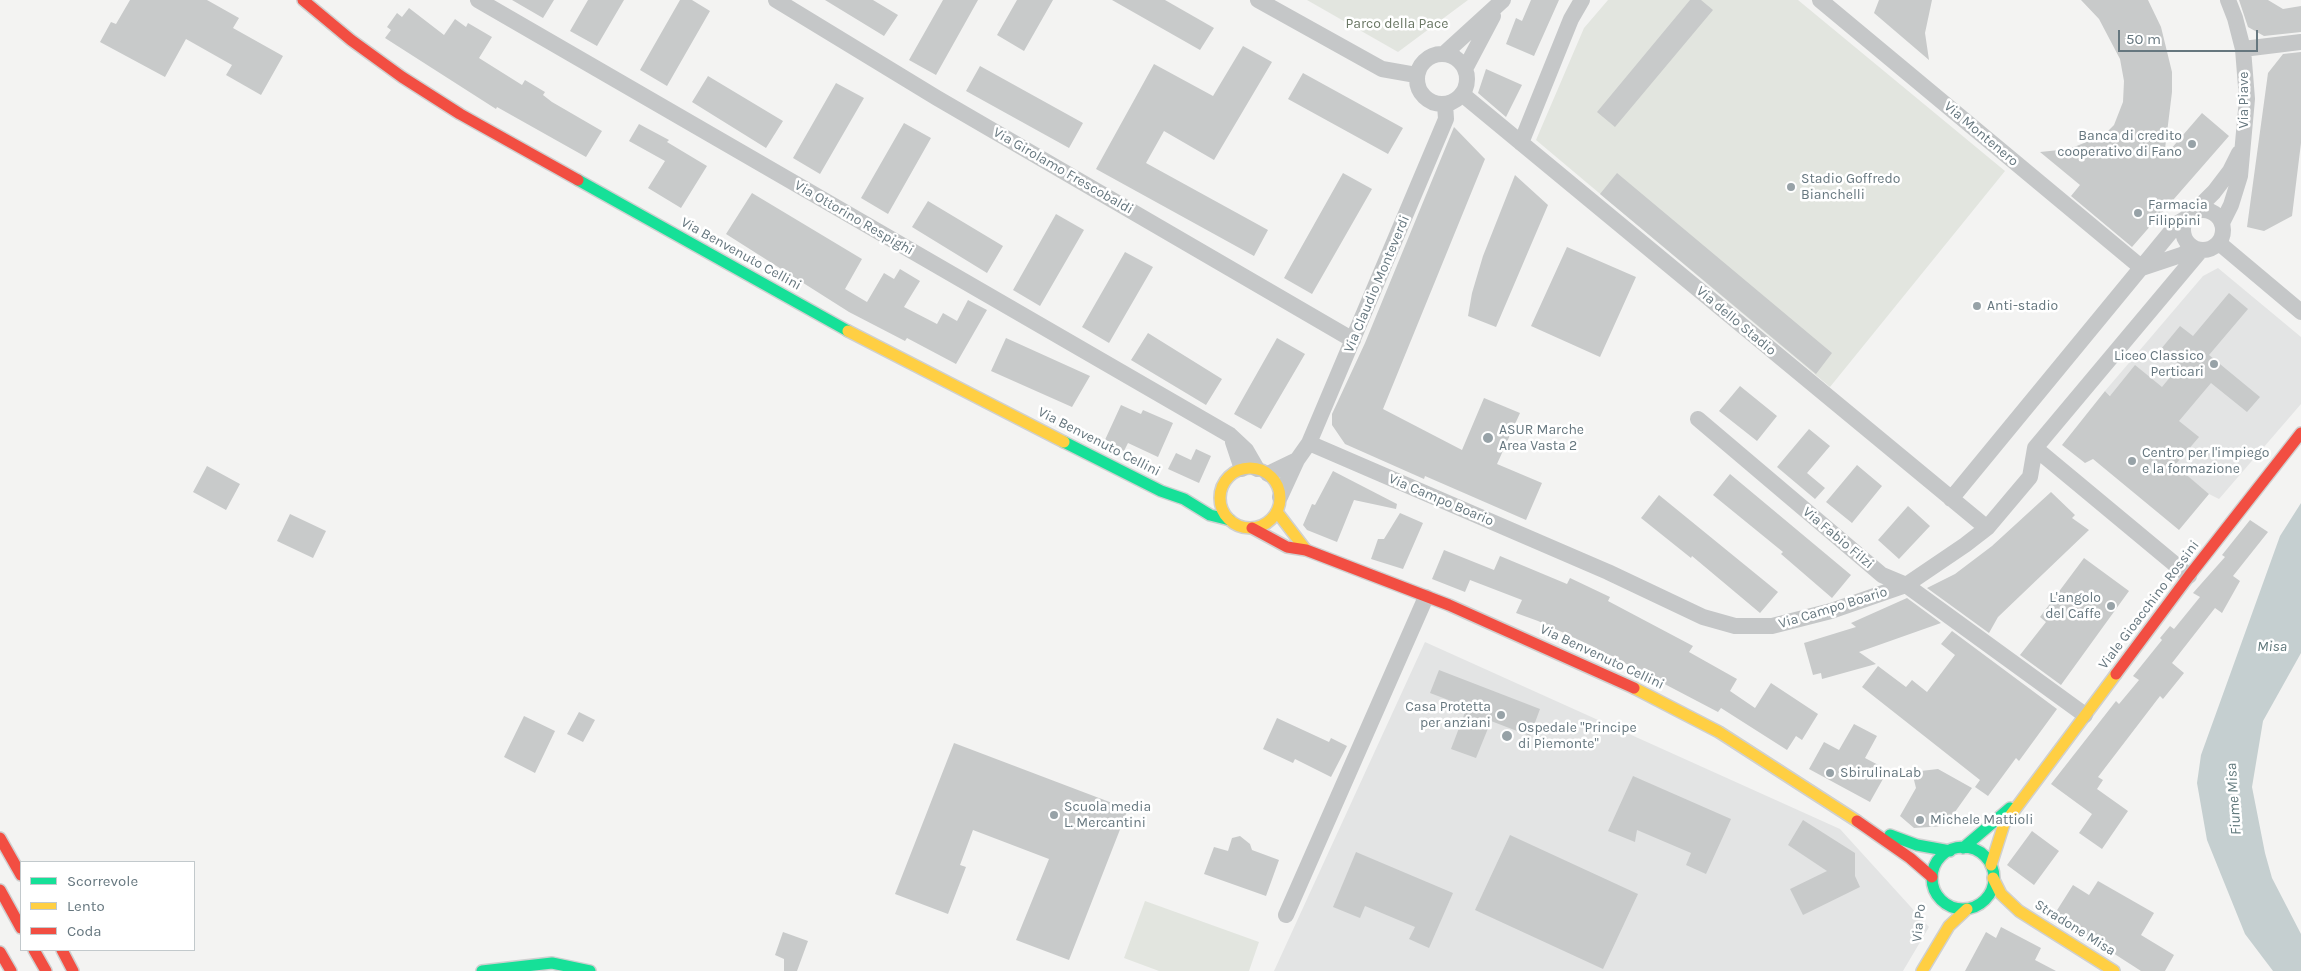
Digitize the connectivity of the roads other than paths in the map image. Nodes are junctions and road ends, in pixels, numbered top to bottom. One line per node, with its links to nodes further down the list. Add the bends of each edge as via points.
1 (303, 0): 33 (main road, Via Benvenuto Cellini, via 402,78 460,114 860,338)
2 (478, 0): 30 (street, Via Ottorino Respighi, via 1230,435 1246,450)
3 (776, 0): 24 (street, Via Girolamo Frescobaldi)
4 (1258, 0): 13 (street, via 1382,70)
5 (1582, 0): 17 (street, via 1571,19)
6 (1820, 0): 22 (street, Via Montenero)
7 (2228, 0): 10 (street, Via Piave)
8 (1500, 4): 11 (street); 12 (street)
9 (2301, 42): 10 (street)
10 (2243, 49): 16 (street, Via Piave, via 2247,99)
11 (1445, 54): 12 (street, via 1457,58); 13 (street, via 1423,61)
12 (1465, 69): 14 (street, via 1467,78)
13 (1416, 75): 15 (street, via 1416,83 1424,97 1437,104)
14 (1462, 94): 15 (street); 17 (street, Via dello Stadio)
15 (1445, 104): 24 (street, Via Claudio Monteverdi, via 1446,119)
16 (2244, 142): 18 (street, Via Piave, via 2230,171); 19 (street, Via Piave, via 2240,176)
17 (1521, 143): 32 (street, Via dello Stadio)
18 (2192, 214): 19 (street, via 2209,210); 21 (street, via 2183,229 2184,235); 22 (street, via 2178,223)
19 (2222, 223): 20 (street)
20 (2219, 243): 21 (street, via 2214,247); 23 (street)
21 (2196, 248): 22 (street); 28 (street)
22 (2142, 268): 32 (street)
23 (2301, 312)
24 (1353, 340): 27 (street, Via Claudio Monteverdi)
25 (1698, 419): 40 (street, Via Fabio Filzi, via 1882,575)
26 (2301, 434): 39 (main road, Viale Gioacchino Rossini)
27 (1310, 443): 29 (street, Via Claudio Monteverdi); 40 (street, Via Campo Boario, via 1608,572 1703,617 1735,626 1772,626 1831,611)
28 (2035, 448): 37 (street, Via Campo Boario, via 2030,477); 39 (street)
29 (1297, 460): 30 (street, Via Claudio Monteverdi); 34 (street, Via Claudio Monteverdi)
30 (1256, 471): 31 (main road, via 1227,479); 34 (main road, via 1278,488)
31 (1220, 496): 33 (main road, Via Benvenuto Cellini); 35 (main road, via 1224,513)
32 (1951, 499): 37 (street, Via dello Stadio)
33 (1184, 500): 35 (main road, Via Benvenuto Cellini, via 1210,515)
34 (1279, 505): 36 (main road, via 1270,520); 38 (main road)
35 (1230, 520): 36 (main road, via 1236,525)
36 (1252, 528): 38 (main road, Via Benvenuto Cellini, via 1287,547)
37 (1987, 528): 40 (street, Via Campo Boario)
38 (1306, 550): 41 (main road, Via Benvenuto Cellini)
39 (2189, 576): 42 (main road, Viale Gioacchino Rossini)
40 (1906, 585): 42 (street, Via Fabio Filzi)
41 (1426, 597): 44 (main road, Via Benvenuto Cellini, via 1611,676 1719,732); 56 (street)
42 (2085, 715): 43 (main road, Viale Gioacchino Rossini)
43 (2025, 797): 46 (main road, Viale Gioacchino Rossini); 48 (main road, Viale Gioacchino Rossini, via 2004,824)
44 (1866, 827): 47 (main road, Via Benvenuto Cellini, via 1917,845); 50 (main road, Via Benvenuto Cellini)
45 (0, 838): 49 (main road)
46 (1963, 848): 47 (main road); 48 (main road, via 1979,852)
47 (1950, 850): 50 (main road, via 1937,861)
48 (1991, 865): 51 (main road)
49 (20, 873)
50 (1932, 877): 53 (main road)
51 (1993, 878): 54 (main road, via 1990,894); 55 (main road, Stradone Misa, via 2000,894)
52 (0, 890): 57 (main road)
53 (1937, 895): 54 (main road, via 1950,906); 61 (main road, Via Po)
54 (1973, 907): 55 (main road, Stradone Misa); 61 (main road, Via Po, via 1949,926)
55 (2019, 911): 68 (main road, Stradone Misa)
56 (1286, 915)
57 (20, 926)
58 (35, 951): 63 (main road)
59 (63, 951): 64 (main road)
60 (0, 952): 62 (main road)
61 (1931, 954): 67 (main road, Via Po)
62 (11, 971)
63 (46, 971)
64 (73, 971)
65 (482, 971): 66 (main road, via 552,963)
66 (590, 971)
67 (1922, 971)
68 (2114, 971)

